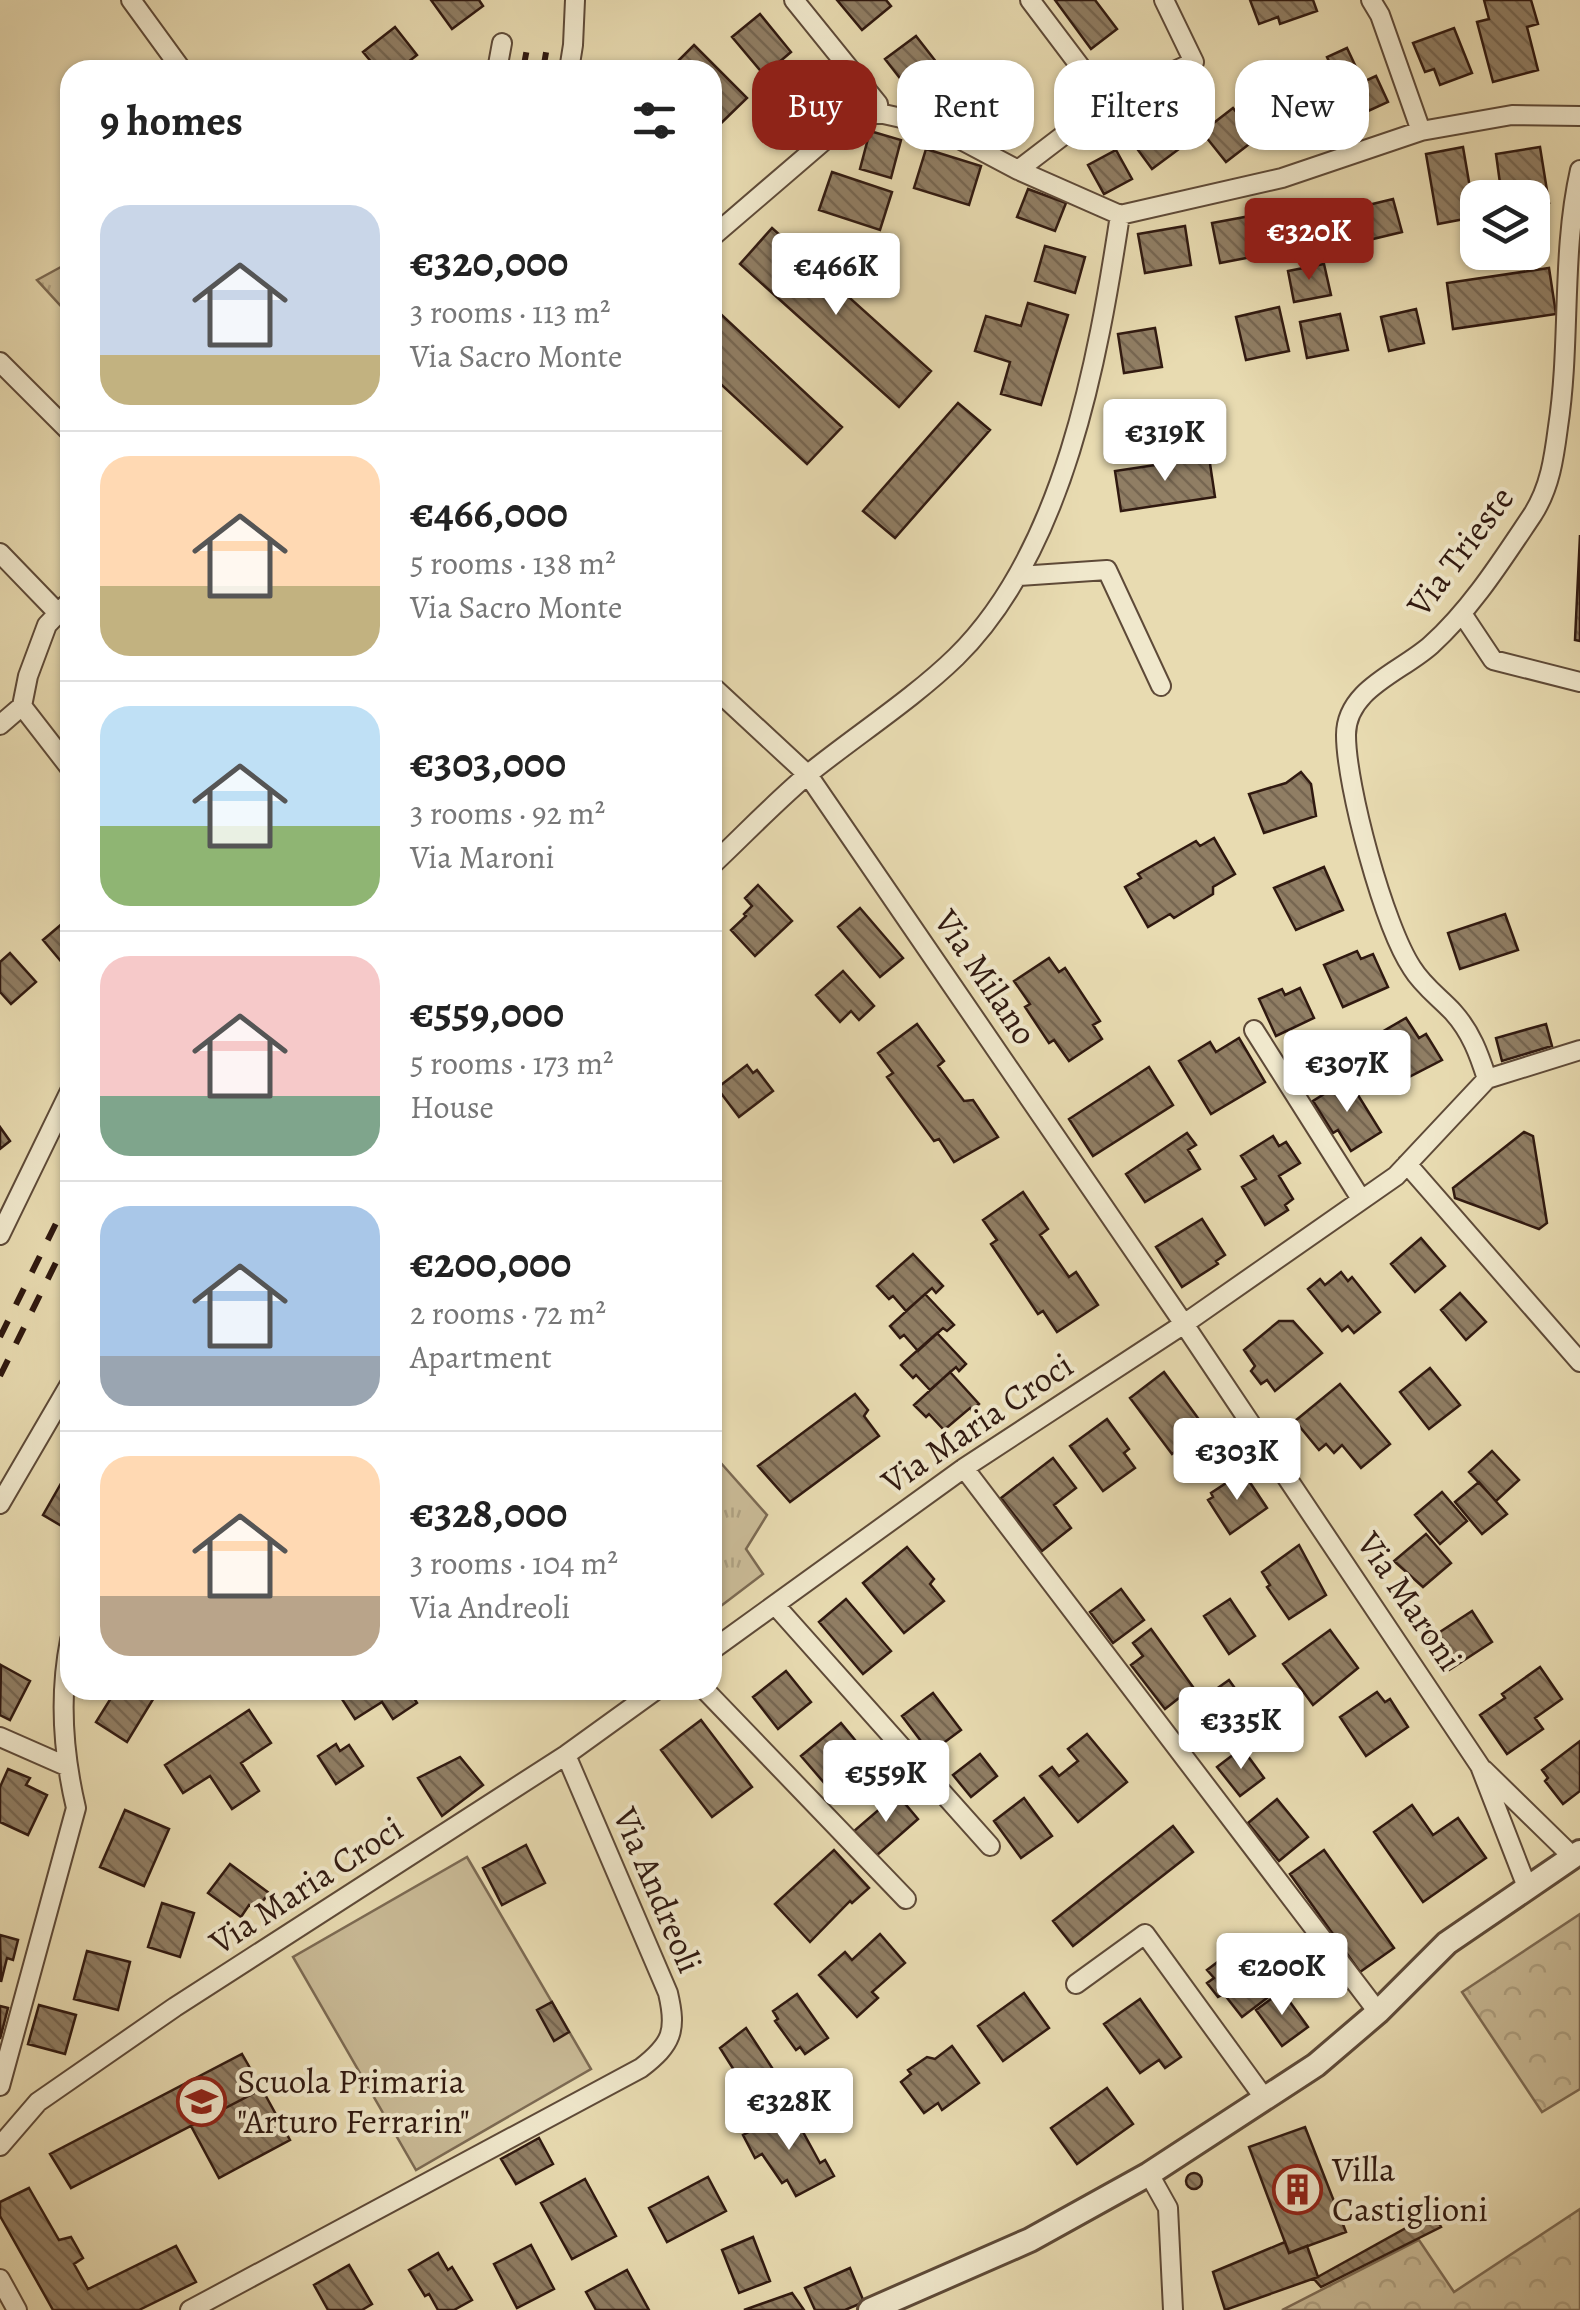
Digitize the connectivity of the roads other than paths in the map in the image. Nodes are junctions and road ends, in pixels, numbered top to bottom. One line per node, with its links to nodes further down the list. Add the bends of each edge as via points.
1 (131, 0): 8 (street)
2 (575, 0): 10 (street)
3 (794, 0): 13 (street, via 878,104)
4 (1030, 0): 11 (street)
5 (1164, 0): 12 (street)
6 (1371, 0): 15 (street)
7 (502, 43): 9 (street)
8 (175, 60)
9 (498, 60)
10 (570, 60)
11 (1075, 60)
12 (1193, 60)
13 (878, 113): 17 (street, via 933,125); 20 (street, via 825,140)
14 (1580, 116): 15 (street, via 1512,115)
15 (1421, 131): 19 (street, via 1282,178)
16 (1054, 142): 17 (street)
17 (1018, 170): 19 (street)
18 (1580, 170): 27 (street, Via Trieste, via 1551,475)
19 (1120, 215): 24 (street, via 1083,411)
20 (722, 229)
21 (0, 362): 22 (street)
22 (60, 422)
23 (0, 552): 25 (street)
24 (1019, 576): 29 (street, via 1107,570); 34 (street, via 956,658)
25 (60, 604)
26 (60, 611): 31 (street, via 46,625)
27 (1463, 615): 28 (street, via 1493,660); 38 (street, Via Trieste, via 1354,704 1346,755 1398,944 1476,1044)
28 (1580, 682)
29 (1161, 686)
30 (722, 695): 34 (street, Via Milano)
31 (22, 706): 32 (street); 33 (street)
32 (0, 725)
33 (60, 755)
34 (808, 775): 35 (street); 43 (street, Via Milano)
35 (722, 856)
36 (1254, 1030): 41 (street)
37 (1580, 1050): 38 (street)
38 (1487, 1079): 40 (street, Via Maria Croci)
39 (60, 1112): 42 (street)
40 (1407, 1164): 41 (street, Via Maria Croci); 44 (street)
41 (1361, 1199): 43 (street, Via Maria Croci)
42 (0, 1235)
43 (1184, 1324): 46 (street, Via Maria Croci); 56 (street, Via Maroni)
44 (1580, 1362)
45 (60, 1401): 47 (street)
46 (964, 1468): 48 (street, Via Maria Croci); 62 (street)
47 (0, 1504)
48 (775, 1605): 49 (street, Via Maria Croci); 57 (street)
49 (722, 1643)
50 (65, 1700): 55 (street)
51 (642, 1700): 54 (street, Via Maria Croci)
52 (715, 1700): 60 (street)
53 (0, 1737): 55 (street)
54 (566, 1755): 65 (street, Via Maria Croci, via 174,2007 38,2102); 69 (street, Via Andreoli, via 668,1993 674,2021 664,2050)
55 (66, 1766): 63 (street, via 76,1808 69,1842)
56 (1480, 1766): 58 (street, Via Maroni); 59 (street, Via Maroni)
57 (990, 1846)
58 (1577, 1855): 59 (street)
59 (1527, 1886): 62 (street, via 1447,1942)
60 (906, 1900)
61 (1076, 1984): 64 (street, via 1146,1934)
62 (1378, 2012): 64 (street)
63 (0, 2086)
64 (1265, 2099): 66 (street)
65 (0, 2146)
66 (1150, 2174): 70 (street, via 1030,2240); 71 (street, via 1168,2208)
67 (0, 2278): 68 (street)
68 (17, 2310)
69 (190, 2310)
70 (870, 2310)
71 (1174, 2310)

